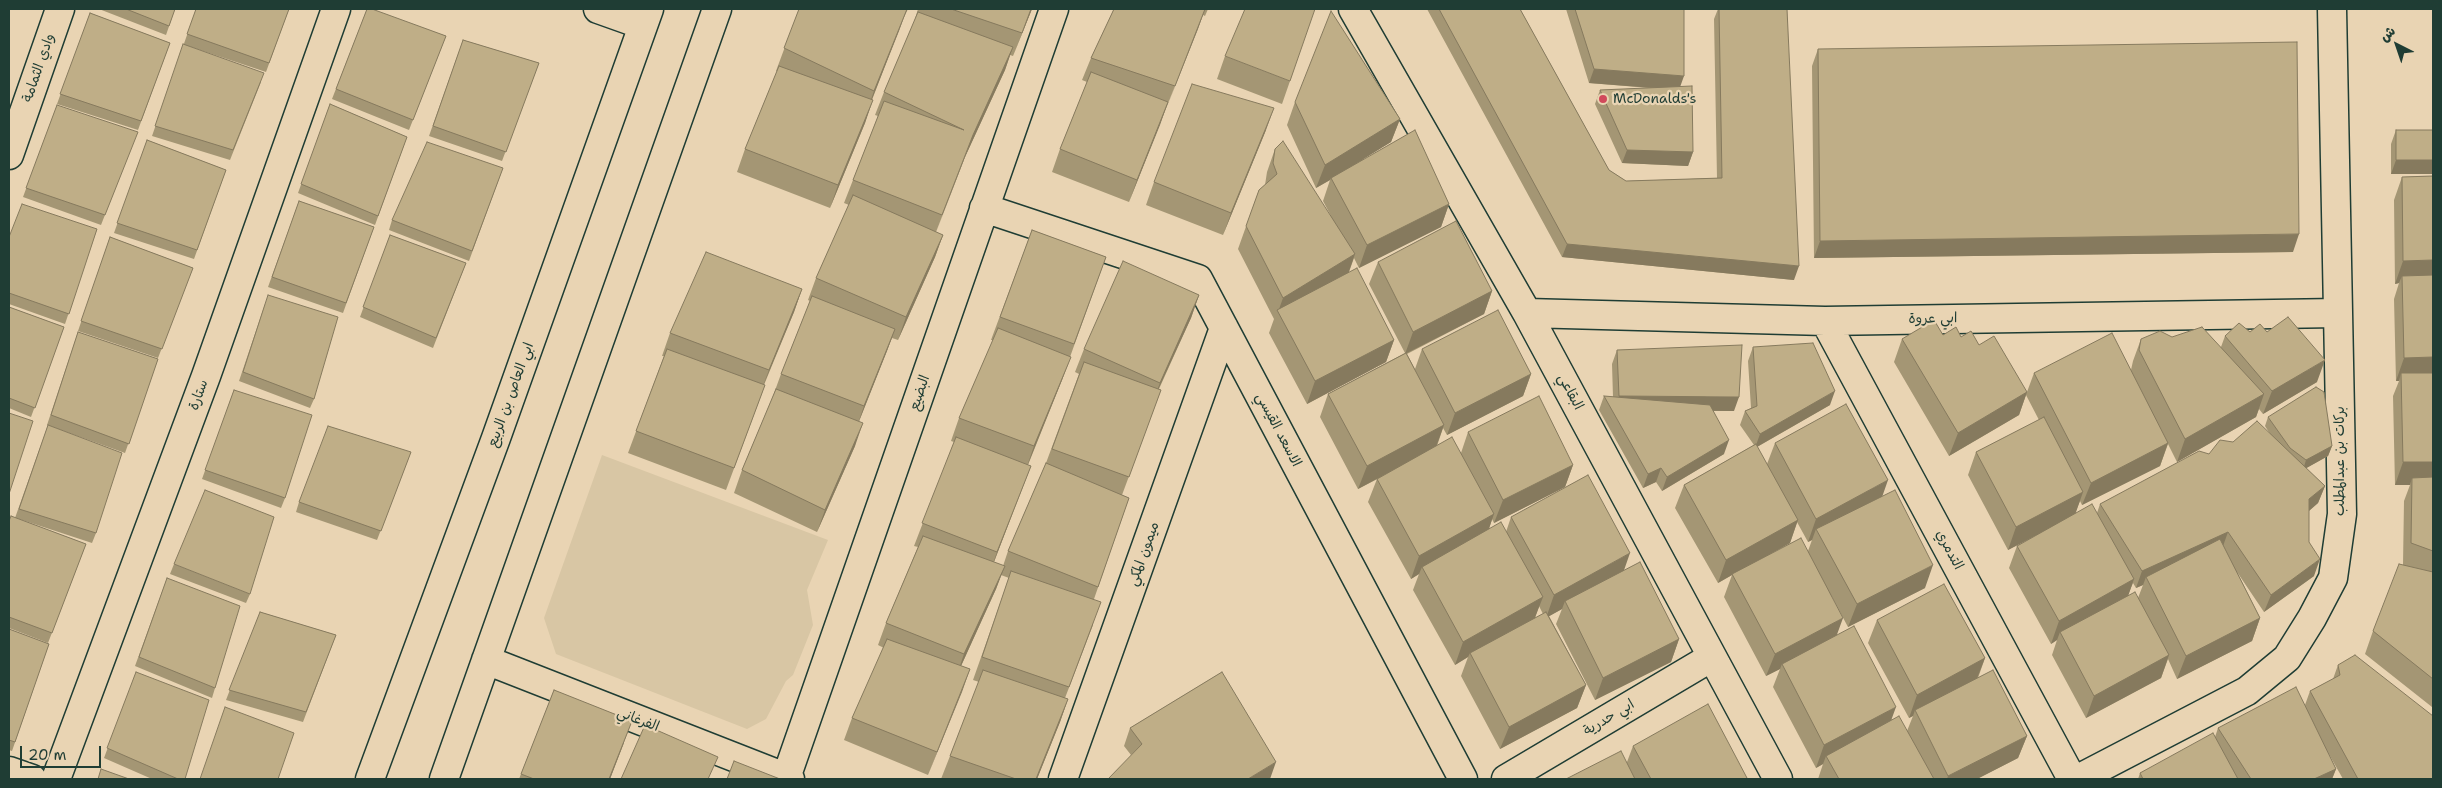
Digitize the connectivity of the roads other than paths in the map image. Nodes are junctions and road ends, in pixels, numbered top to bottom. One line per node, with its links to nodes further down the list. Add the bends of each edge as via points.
1 (60, 9): 9 (street, وادي الثمامة)
2 (336, 9): 20 (street, ستارة, via 206,376)
3 (598, 9): 8 (street)
4 (717, 9): 16 (street)
5 (1054, 9): 10 (street, البضيع)
6 (1353, 9): 12 (street, البقاعي)
7 (2332, 9): 11 (street, بركات بن عبدالمطلب)
8 (646, 17): 21 (street, ابي العاص بن الربيع)
9 (9, 155)
10 (984, 208): 14 (street, الاسعد القيسي, via 1198,279); 18 (street, البضيع)
11 (2338, 312): 13 (street, ابي عروة); 28 (street, بركات بن عبدالمطلب, via 2342,514 2333,578 2312,618 2287,658 2247,691)
12 (1527, 313): 13 (street, ابي عروة); 15 (street, البقاعي)
13 (1825, 321): 27 (street, التدمري)
14 (1224, 328): 23 (street, ميمون المكي); 24 (street, الاسعد القيسي)
15 (1712, 657): 25 (street, ابي حدرية); 26 (street, البقاعي)
16 (486, 660): 18 (street, الفرغاني); 22 (street)
17 (9, 771): 19 (street)
18 (788, 778)
19 (32, 779)
20 (56, 779)
21 (370, 779)
22 (444, 779)
23 (1063, 779)
24 (1463, 779)
25 (1506, 779)
26 (1778, 779)
27 (2072, 779)
28 (2078, 779)

